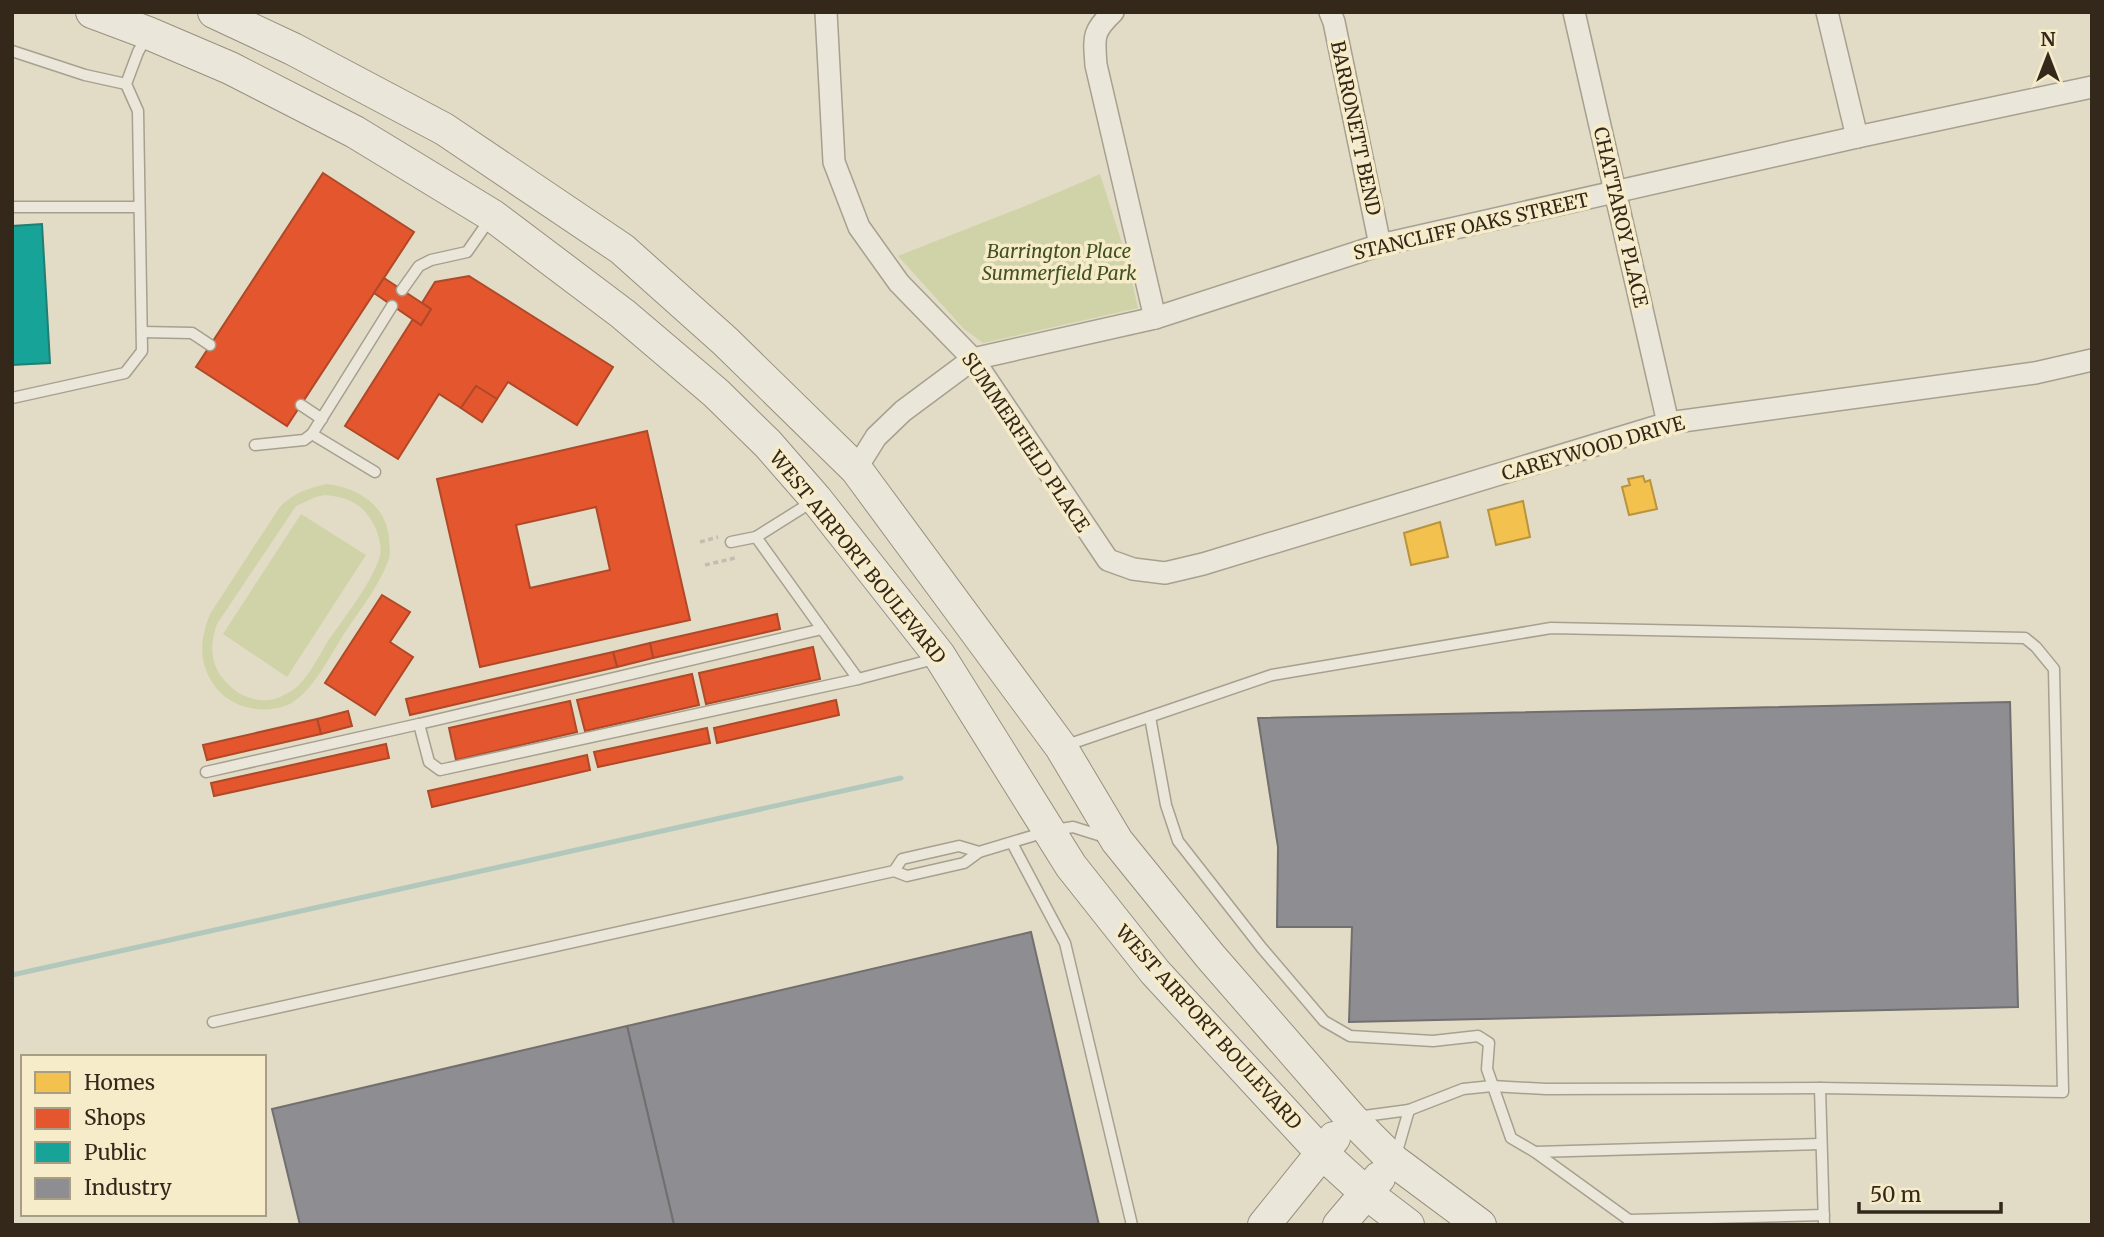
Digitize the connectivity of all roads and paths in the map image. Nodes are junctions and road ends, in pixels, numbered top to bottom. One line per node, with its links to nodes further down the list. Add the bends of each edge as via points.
1 (92, 12): 8 (main road, WEST AIRPORT BOULEVARD)
2 (214, 12): 13 (main road, via 444,129)
3 (827, 12): 24 (street, SUMMERFIELD PLACE, via 834,162 859,226 900,284)
4 (1113, 12): 21 (street, via 1100,24 1094,39 1096,65)
5 (1330, 12): 18 (street, BARRONETT BEND)
6 (1574, 12): 14 (street, CHATTAROY PLACE)
7 (1827, 12): 12 (street)
8 (154, 23): 10 (lane); 17 (main road, WEST AIRPORT BOULEVARD, via 355,132)
9 (12, 51): 10 (lane)
10 (126, 84): 16 (lane, via 138,111)
11 (2092, 87): 12 (street, STANCLIFF OAKS STREET)
12 (1857, 137): 14 (street, STANCLIFF OAKS STREET)
13 (519, 179): 17 (main road); 32 (main road, via 622,249 725,341)
14 (1615, 192): 18 (street, STANCLIFF OAKS STREET); 29 (street, CHATTAROY PLACE)
15 (12, 207): 16 (lane)
16 (139, 207): 22 (lane)
17 (493, 216): 19 (lane, via 467,251 419,266); 34 (main road, WEST AIRPORT BOULEVARD, via 623,314 716,393)
18 (1380, 245): 21 (street, STANCLIFF OAKS STREET)
19 (402, 290)
20 (392, 306): 28 (lane)
21 (1155, 318): 24 (street, STANCLIFF OAKS STREET)
22 (142, 332): 23 (lane, via 192,333); 26 (lane, via 142,351 125,373)
23 (211, 345)
24 (973, 359): 32 (street, STANCLIFF OAKS STREET, via 903,411 876,437); 41 (street, SUMMERFIELD PLACE, via 1108,560 1166,573)
25 (2092, 360): 29 (street, CAREYWOOD DRIVE, via 2035,373)
26 (12, 398)
27 (301, 405): 28 (lane)
28 (322, 419): 30 (lane)
29 (1668, 423): 41 (street, CAREYWOOD DRIVE)
30 (312, 434): 31 (lane, via 304,440); 33 (lane)
31 (255, 445)
32 (856, 469): 34 (main road); 43 (main road)
33 (374, 472)
34 (816, 499): 36 (lane); 44 (main road, WEST AIRPORT BOULEVARD)
35 (719, 536): 37 (path)
36 (756, 537): 38 (lane); 42 (lane)
37 (700, 542)
38 (731, 542)
39 (735, 558): 40 (path)
40 (705, 565)
41 (1203, 565)
42 (822, 629): 45 (lane); 47 (lane)
43 (977, 631): 44 (main road); 48 (main road)
44 (940, 657): 45 (lane); 50 (main road, WEST AIRPORT BOULEVARD)
45 (859, 679): 47 (lane, via 440,770 429,762)
46 (1150, 717): 48 (lane); 56 (lane, via 1166,805 1178,841 1324,1021 1350,1036 1365,1038 1433,1041 1478,1036 1489,1043 1487,1069); 57 (lane, via 1272,675 1551,628 2025,638 2053,669 2063,1092)
47 (419, 724): 49 (lane)
48 (1061, 747): 51 (main road)
49 (205, 772)
50 (1049, 831): 51 (lane, via 1073,827); 52 (lane); 62 (main road, WEST AIRPORT BOULEVARD, via 1155,972)
51 (1117, 841): 59 (main road)
52 (1012, 843): 53 (lane); 67 (lane, via 1065,943)
53 (979, 852): 54 (lane, via 964,863 906,876); 54 (lane, via 959,846 902,859)
54 (894, 871): 55 (lane)
55 (213, 1022)
56 (1492, 1086): 57 (lane); 58 (lane, via 1463,1089); 61 (lane, via 1511,1139)
57 (1820, 1088): 60 (lane)
58 (1409, 1110): 59 (lane); 63 (lane)
59 (1351, 1118): 62 (main road); 63 (main road)
60 (1820, 1144): 61 (lane); 65 (lane)
61 (1535, 1152): 66 (lane)
62 (1322, 1153): 64 (main road, WEST AIRPORT BOULEVARD); 68 (main road)
63 (1394, 1161): 64 (main road); 71 (main road)
64 (1366, 1193): 69 (main road); 70 (main road, WEST AIRPORT BOULEVARD)
65 (1824, 1220): 66 (lane)
66 (1632, 1222)
67 (1132, 1225)
68 (1264, 1225)
69 (1339, 1225)
70 (1408, 1225)
71 (1480, 1225)

